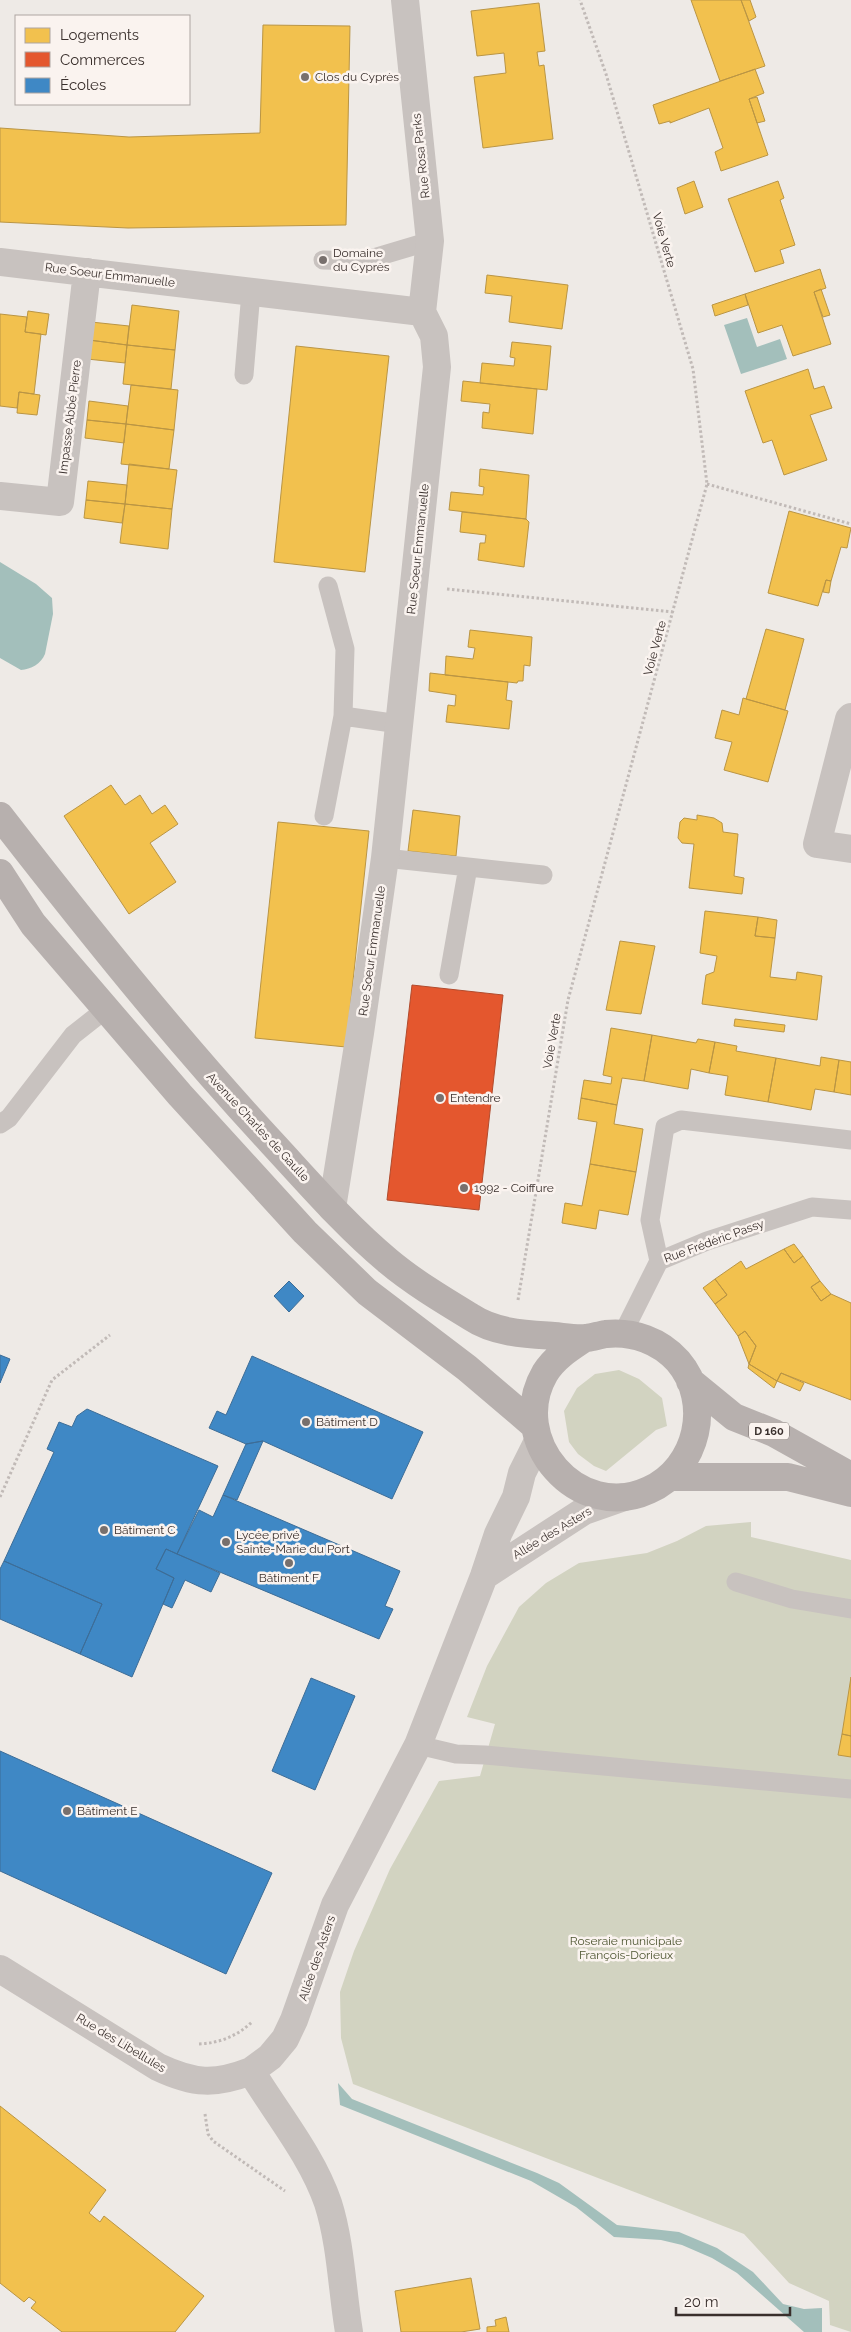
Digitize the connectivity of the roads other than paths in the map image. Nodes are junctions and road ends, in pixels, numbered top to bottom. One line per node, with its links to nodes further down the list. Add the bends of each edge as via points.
1 (406, 0): 2 (street, Rue Rosa Parks)
2 (430, 241): 3 (lane, via 363,261); 7 (street, Rue Rosa Parks)
3 (323, 260)
4 (0, 262): 5 (street, Rue Soeur Emmanuelle)
5 (87, 272): 6 (street, Rue Soeur Emmanuelle); 9 (street, Impasse Abbé Pierre, via 60,502)
6 (251, 292): 7 (street, Rue Soeur Emmanuelle); 8 (lane)
7 (422, 312): 13 (street, Rue Soeur Emmanuelle, via 434,336 437,367)
8 (244, 375)
9 (0, 496)
10 (328, 586): 11 (lane, via 345,649)
11 (343, 716): 13 (lane); 15 (lane)
12 (851, 718): 16 (street, via 817,844)
13 (399, 724): 17 (street, Rue Soeur Emmanuelle)
14 (0, 816): 25 (main road, Avenue Charles de Gaulle, via 209,1075)
15 (324, 816)
16 (851, 849)
17 (385, 858): 18 (lane); 25 (street, Rue Soeur Emmanuelle)
18 (468, 867): 20 (lane); 21 (lane)
19 (0, 873): 22 (main road, via 33,924)
20 (543, 875)
21 (449, 975)
22 (106, 1009): 23 (lane, via 73,1035 9,1118); 31 (main road, via 305,1232 367,1292 468,1368)
23 (0, 1124)
24 (851, 1140): 27 (lane, Rue Frédéric Passy, via 681,1120 665,1127 650,1220)
25 (332, 1208): 29 (main road, Avenue Charles de Gaulle, via 390,1263 476,1320 519,1334)
26 (851, 1210): 27 (lane, Rue Frédéric Passy, via 812,1207 707,1241)
27 (659, 1261): 28 (lane)
28 (623, 1333): 29 (main road); 30 (main road, via 644,1338 664,1348 679,1362)
29 (585, 1338): 31 (main road, via 562,1353 545,1373 536,1399)
30 (690, 1381): 32 (main road, D 160, via 734,1417 774,1433); 33 (main road, via 697,1406 696,1432 687,1456)
31 (536, 1433): 35 (main road, via 548,1461 563,1477 581,1489 602,1496); 36 (street, Allée des Asters, via 516,1497 498,1534)
32 (851, 1476)
33 (670, 1477): 34 (main road, via 788,1477); 35 (main road, via 648,1490)
34 (851, 1493)
35 (624, 1497): 36 (street, Allée des Asters, via 584,1511)
36 (484, 1576): 39 (street, Allée des Asters)
37 (736, 1582): 38 (lane, via 792,1599)
38 (851, 1609)
39 (418, 1745): 40 (lane, via 456,1754); 42 (street, Allée des Asters, via 335,1905 294,2020 270,2057)
40 (851, 1790)
41 (0, 1970): 42 (street, Rue des Libellules, via 176,2075 206,2082 230,2079)
42 (251, 2071): 43 (street, via 304,2154 328,2204)
43 (349, 2332)

